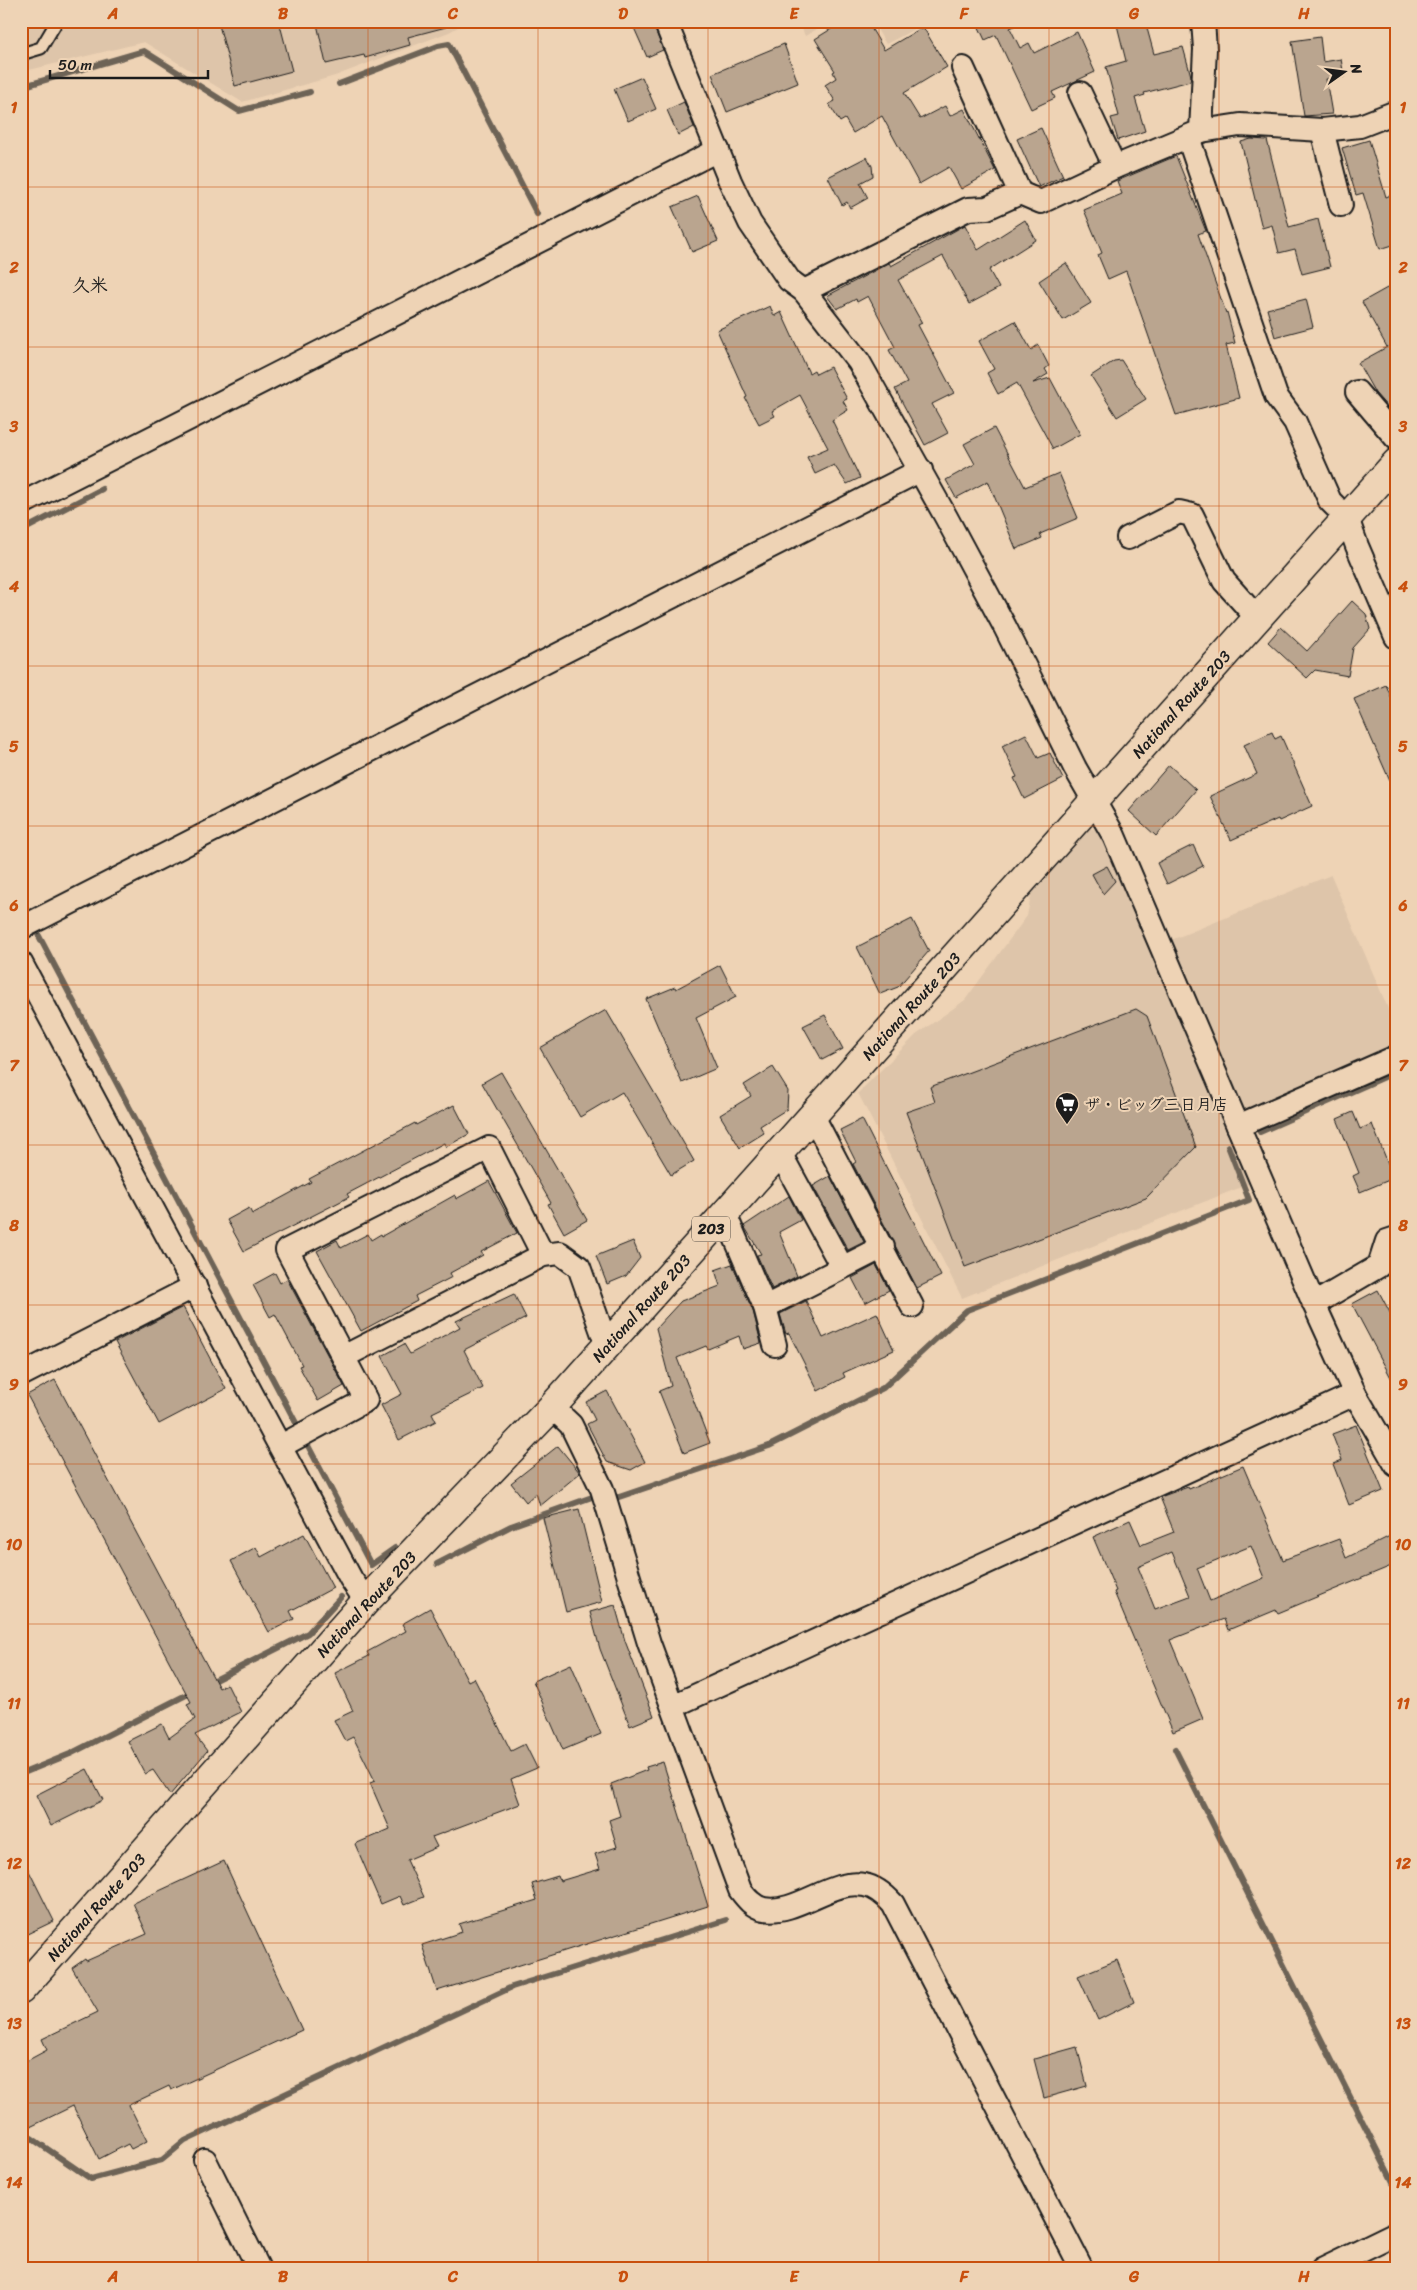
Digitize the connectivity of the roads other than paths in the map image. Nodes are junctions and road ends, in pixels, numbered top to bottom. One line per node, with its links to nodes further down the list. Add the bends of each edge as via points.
1 (57, 21): 4 (lane, via 41,48)
2 (665, 21): 10 (street)
3 (1203, 21): 9 (street, via 1204,49)
4 (21, 54)
5 (963, 68): 12 (street)
6 (1080, 93): 11 (street)
7 (1396, 112): 8 (street, via 1360,126)
8 (1322, 130): 9 (street, via 1240,125); 13 (street)
9 (1194, 134): 11 (street); 20 (street, via 1276,396 1295,422 1330,501)
10 (718, 150): 14 (street, via 750,223 789,280); 19 (street)
11 (1115, 166): 12 (street, via 1041,202)
12 (1020, 193): 14 (street, via 987,208 968,209)
13 (1341, 205)
14 (804, 292): 18 (street, via 859,362)
15 (1357, 392): 16 (street)
16 (1396, 438)
17 (1396, 463): 20 (highway, National Route 203 / 203)
18 (920, 470): 24 (street); 25 (street)
19 (21, 504)
20 (1347, 518): 22 (highway, National Route 203 / 203); 23 (street)
21 (1128, 538): 22 (street, via 1179,512 1192,515 1224,581)
22 (1257, 618): 24 (highway, National Route 203 / 203)
23 (1394, 626)
24 (1094, 801): 28 (highway, National Route 203 / 203); 29 (street, via 1114,836)
25 (21, 928)
26 (21, 963): 36 (street)
27 (1396, 1057): 29 (street)
28 (813, 1116): 30 (highway, National Route 203 / 203); 33 (street)
29 (1238, 1126): 37 (street)
30 (780, 1152): 31 (highway, National Route 203 / 203); 35 (street)
31 (724, 1214): 39 (street); 41 (highway, National Route 203 / 203)
32 (1396, 1238): 37 (street, via 1387,1242 1379,1266)
33 (882, 1248): 35 (street); 38 (street)
34 (543, 1255): 41 (street, via 560,1253 579,1267); 42 (street); 42 (street, via 488,1148 287,1250)
35 (842, 1267): 39 (street)
36 (194, 1286): 43 (street); 47 (street)
37 (1314, 1304): 44 (street)
38 (912, 1306)
39 (765, 1307): 40 (street)
40 (775, 1345)
41 (607, 1346): 45 (highway, National Route 203 / 203)
42 (344, 1356): 47 (street, via 366,1400)
43 (21, 1375)
44 (1355, 1394): 46 (street); 50 (street)
45 (552, 1407): 49 (highway, National Route 203 / 203); 50 (street, via 570,1425 604,1497 648,1643)
46 (1388, 1435): 48 (street)
47 (280, 1446): 49 (street)
48 (1396, 1465)
49 (366, 1601): 51 (highway, National Route 203 / 203)
50 (673, 1706): 55 (street, via 740,1890 749,1901 763,1909 783,1907 844,1886 864,1885 881,1892 892,1904)
51 (21, 1990)
52 (205, 2160): 54 (street)
53 (1396, 2233): 56 (street)
54 (259, 2269)
55 (1082, 2269)
56 (1322, 2269)

